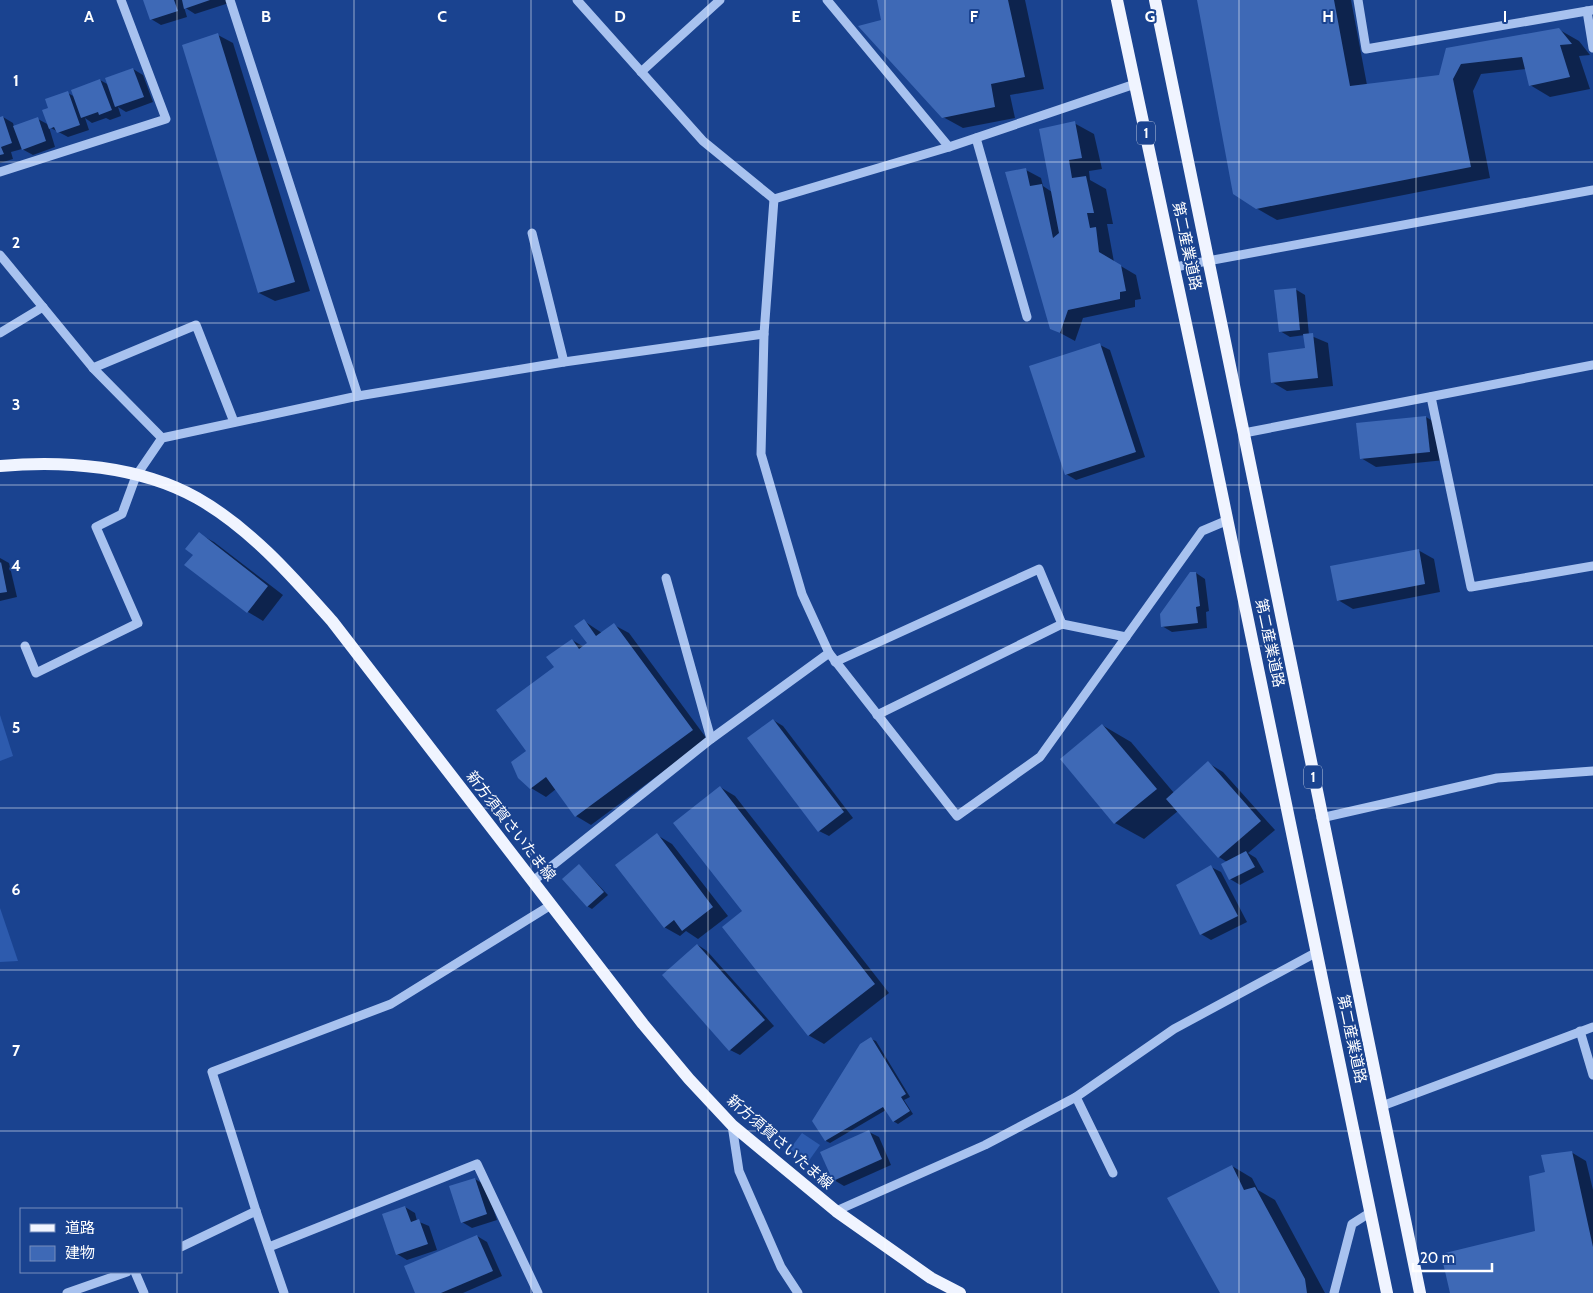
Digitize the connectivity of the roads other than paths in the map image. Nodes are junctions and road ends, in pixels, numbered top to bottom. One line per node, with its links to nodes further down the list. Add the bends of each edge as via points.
1 (121, 0): 15 (street, via 166,119)
2 (230, 0): 29 (street)
3 (577, 0): 11 (street)
4 (720, 0): 11 (street)
5 (827, 0): 14 (street)
6 (1117, 0): 12 (main road, 第二産業道路 / 1)
7 (1155, 0): 20 (main road, 第二産業道路 / 1)
8 (1358, 0): 9 (street, via 1366,49)
9 (1590, 10): 10 (street)
10 (1593, 48)
11 (641, 72): 17 (street, via 703,141)
12 (1135, 84): 13 (street); 21 (main road, 第二産業道路 / 1)
13 (976, 138): 14 (street); 23 (street)
14 (949, 147): 17 (street)
15 (0, 172)
16 (1593, 190): 20 (street)
17 (774, 198): 25 (street)
18 (532, 233): 26 (street)
19 (0, 255): 22 (street)
20 (1208, 260): 21 (street); 32 (main road, 第二産業道路 / 1)
21 (1175, 267): 36 (main road, 第二産業道路 / 1)
22 (43, 307): 24 (street); 28 (street)
23 (1027, 317)
24 (0, 333)
25 (764, 334): 26 (street); 42 (street, via 761,454 802,594)
26 (564, 362): 29 (street)
27 (1593, 365): 30 (street)
28 (93, 368): 31 (street, via 196,325); 33 (street)
29 (358, 396): 31 (street)
30 (1431, 397): 32 (street); 37 (street, via 1471,586)
31 (234, 422): 33 (street)
32 (1244, 433): 47 (main road, 第二産業道路 / 1)
33 (162, 438): 35 (street)
34 (0, 466): 35 (main road, 新方須賀さいたま線, via 62,465)
35 (136, 476): 41 (street, via 122,514 96,527 138,623 36,673); 48 (main road, 新方須賀さいたま線, via 197,498 285,568 332,621)
36 (1228, 520): 40 (street, via 1202,531); 50 (main road, 第二産業道路 / 1)
37 (1593, 566)
38 (666, 578): 45 (street)
39 (1062, 624): 40 (street); 43 (street, via 1039,569); 44 (street)
40 (1126, 637): 44 (street, via 1040,756 956,816)
41 (25, 646)
42 (829, 653): 43 (street); 45 (street)
43 (835, 662): 44 (street)
44 (877, 715)
45 (711, 739): 48 (street)
46 (1593, 771): 47 (street, via 1497,778)
47 (1321, 818): 55 (main road, 第二産業道路 / 1)
48 (533, 881): 49 (main road, 新方須賀さいたま線)
49 (551, 905): 56 (main road, 新方須賀さいたま線, via 643,1024); 58 (street, via 391,1004 212,1072)
50 (1317, 952): 54 (street, via 1174,1029); 60 (main road, 第二産業道路 / 1)
51 (1593, 1027): 52 (street)
52 (1580, 1031): 53 (street); 55 (street)
53 (1593, 1075)
54 (1076, 1097): 57 (street); 59 (street, via 985,1144)
55 (1382, 1106): 73 (main road, 第二産業道路 / 1)
56 (732, 1125): 59 (main road, 新方須賀さいたま線); 69 (street, via 739,1171 781,1267)
57 (1113, 1172)
58 (256, 1211): 61 (street); 62 (street)
59 (836, 1211): 70 (main road, 新方須賀さいたま線, via 931,1278)
60 (1371, 1212): 71 (street, via 1352,1224); 72 (main road, 第二産業道路 / 1)
61 (182, 1247)
62 (270, 1247): 67 (street); 68 (street, via 477,1164)
63 (124, 1273): 65 (street)
64 (136, 1273): 66 (street)
65 (67, 1293)
66 (144, 1293)
67 (284, 1293)
68 (538, 1293)
69 (798, 1293)
70 (960, 1293)
71 (1334, 1293)
72 (1387, 1293)
73 (1420, 1293)

